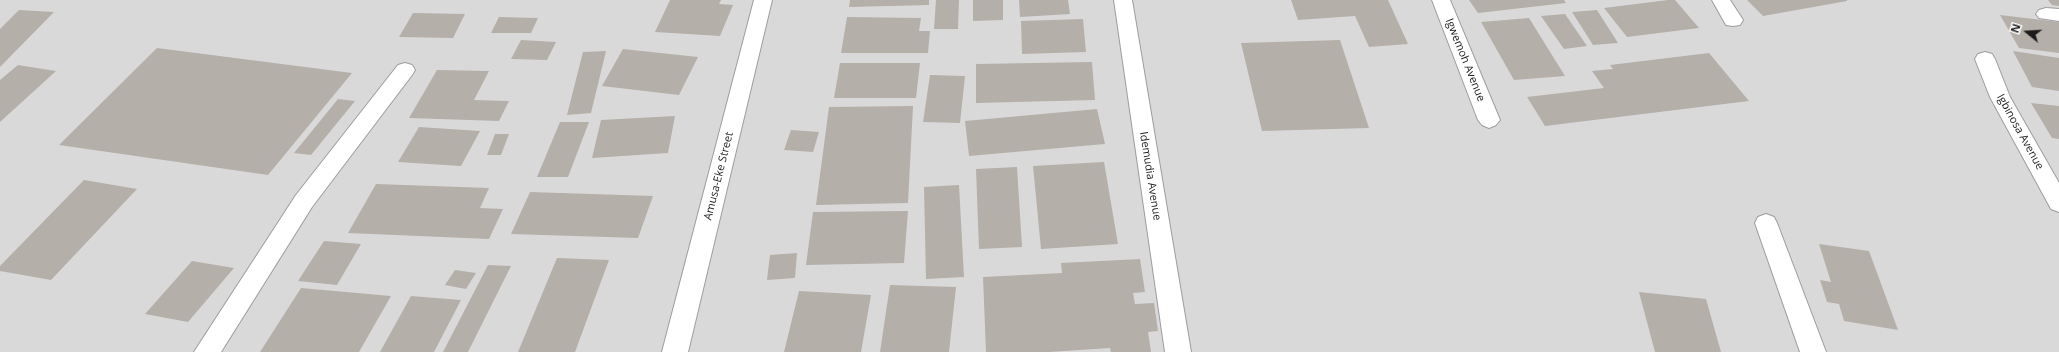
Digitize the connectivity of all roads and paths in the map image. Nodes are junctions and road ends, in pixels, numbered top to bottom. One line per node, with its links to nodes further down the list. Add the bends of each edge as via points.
1 (763, 0): 12 (street, Amusa-Eke Street)
2 (1123, 0): 13 (street, Idemudia Avenue)
3 (1442, 0): 8 (street, Igwemoh Avenue)
4 (1721, 0): 5 (street)
5 (1733, 20)
6 (1985, 59): 9 (street, Igbinosa Avenue, via 2000,97)
7 (405, 70): 11 (street, via 304,201)
8 (1489, 120)
9 (2059, 203)
10 (1766, 223): 14 (street)
11 (208, 352)
12 (675, 352)
13 (1178, 352)
14 (1813, 352)

